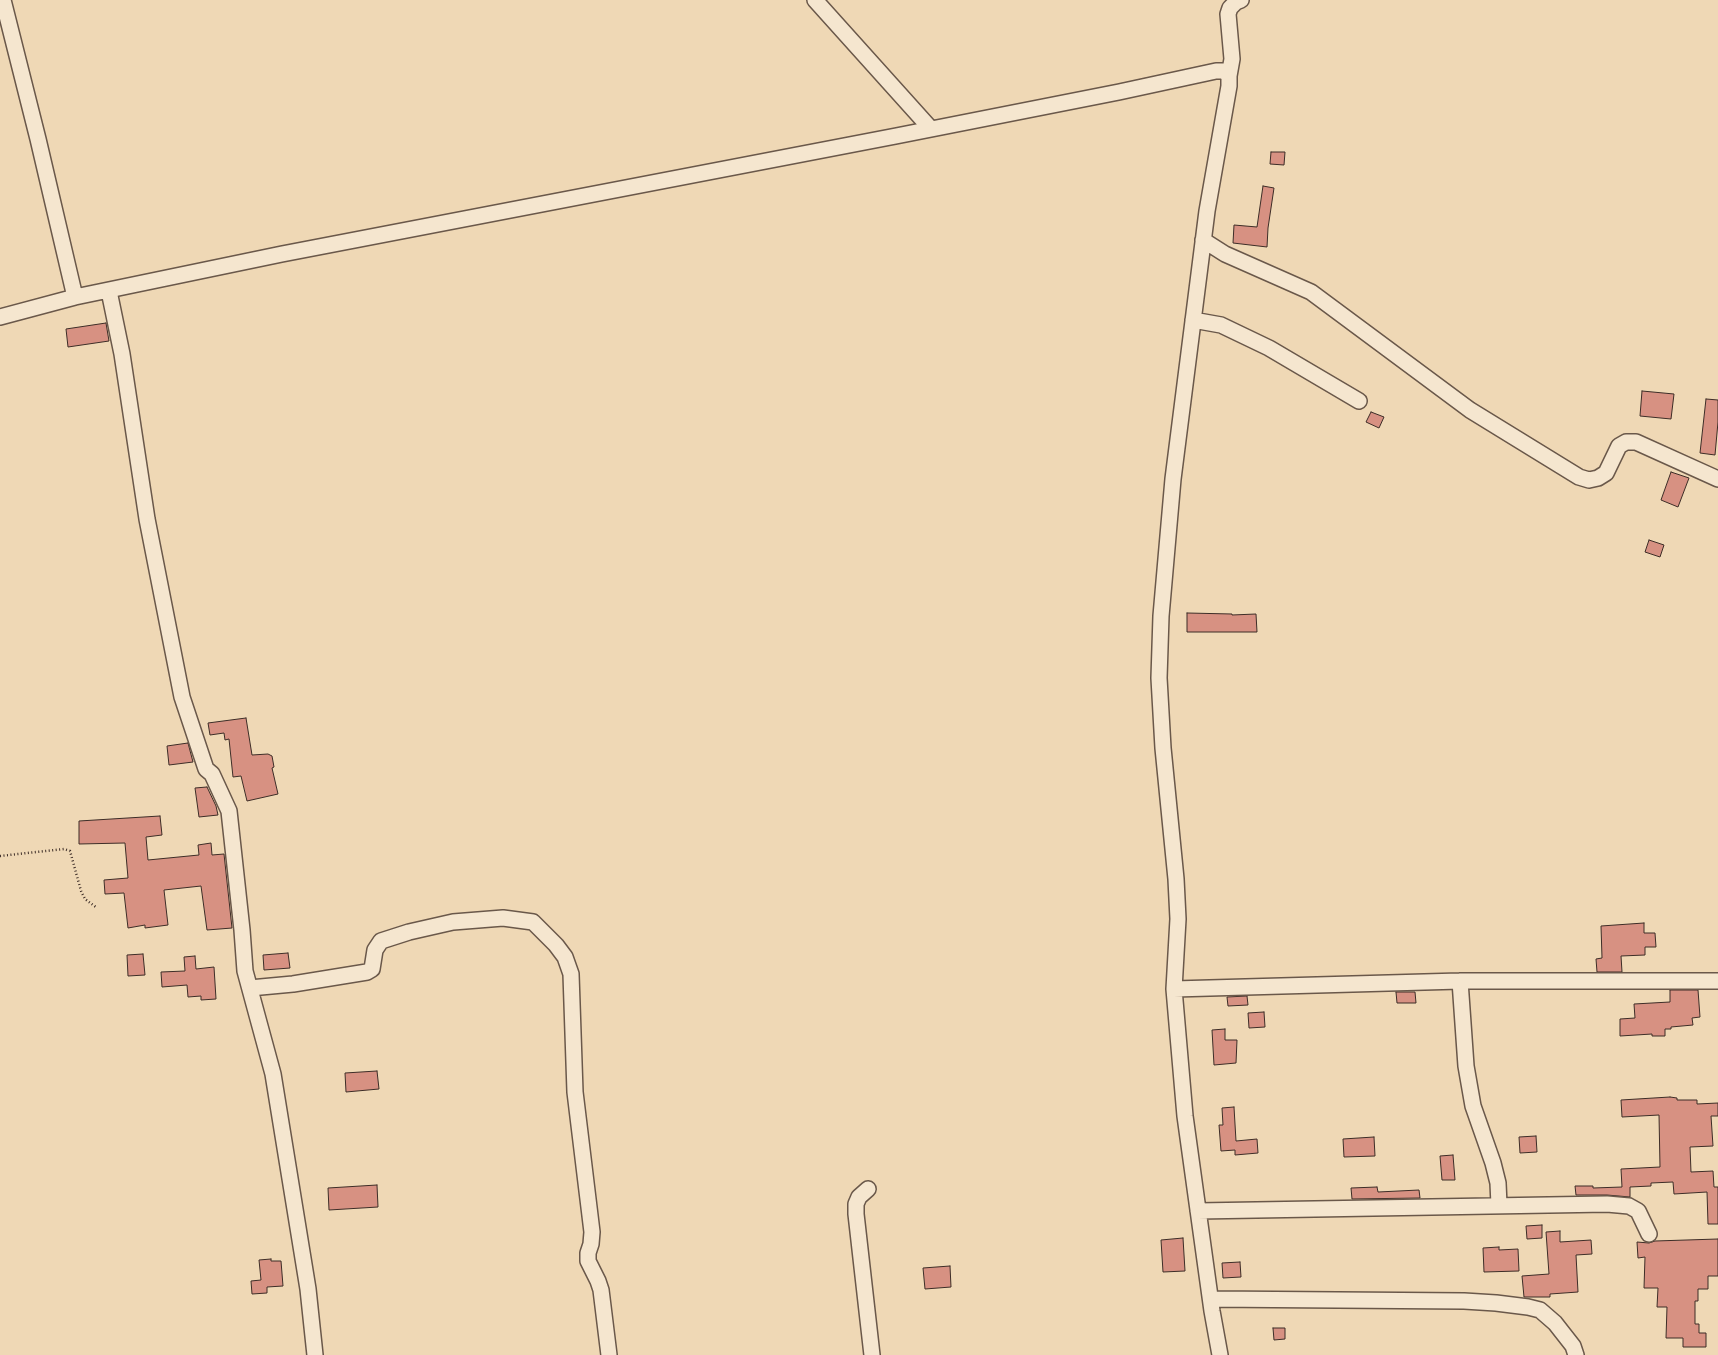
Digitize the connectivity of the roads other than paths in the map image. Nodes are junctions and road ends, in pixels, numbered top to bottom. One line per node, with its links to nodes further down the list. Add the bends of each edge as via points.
1 (3, 0): 8 (street)
2 (815, 0): 5 (street)
3 (1232, 3): 4 (street, via 1228,14 1232,59)
4 (1229, 76): 5 (street, via 1224,71 1216,71); 6 (street)
5 (931, 129): 7 (street)
6 (1204, 240): 10 (street); 12 (street, via 1225,254 1311,292 1470,410 1579,478 1589,480 1606,473 1619,446 1636,442)
7 (109, 291): 8 (street); 15 (street, via 122,354 146,519 182,697 206,769 212,774 229,811 245,971)
8 (75, 297): 9 (street)
9 (0, 316)
10 (1193, 320): 11 (street, via 1221,326 1269,348); 16 (street, via 1173,479 1161,616 1163,748 1178,919)
11 (1359, 401)
12 (1718, 479)
13 (1460, 981): 14 (street); 16 (street); 18 (street, via 1466,1066 1473,1106 1498,1183)
14 (1718, 981)
15 (250, 988): 22 (street, via 273,1074 308,1289); 23 (street, via 367,972 372,970 375,950 381,941 453,922 502,918 533,922 556,945 571,974 575,1092 592,1232 588,1261 598,1281)
16 (1174, 989): 19 (street, via 1185,1116)
17 (868, 1189): 24 (street, via 856,1204 856,1214)
18 (1499, 1205): 19 (street); 20 (street, via 1628,1206 1638,1211)
19 (1198, 1211): 21 (street)
20 (1649, 1234)
21 (1211, 1299): 25 (street); 26 (street, via 1464,1301 1528,1307 1540,1310 1555,1323 1570,1340)
22 (315, 1355)
23 (609, 1355)
24 (872, 1355)
25 (1220, 1355)
26 (1576, 1355)

